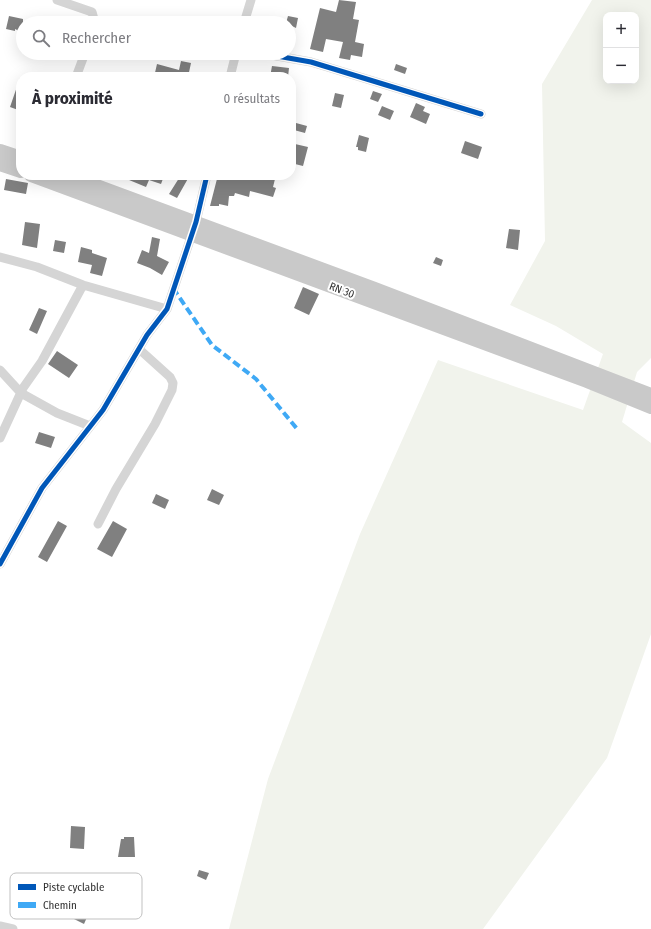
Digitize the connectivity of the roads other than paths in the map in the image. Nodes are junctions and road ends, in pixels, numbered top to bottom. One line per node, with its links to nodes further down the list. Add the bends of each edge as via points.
1 (57, 0): 3 (street, via 92,12)
2 (251, 0): 4 (street)
3 (93, 16)
4 (246, 16)
5 (296, 59): 10 (street)
6 (82, 60): 8 (street)
7 (234, 60): 9 (street)
8 (78, 72)
9 (231, 72)
10 (481, 114)
11 (0, 151): 12 (main road)
12 (16, 156)
13 (0, 164): 14 (main road)
14 (16, 169)
15 (46, 180): 18 (main road, RN 30)
16 (79, 180): 18 (main road, RN 30)
17 (206, 180): 18 (street)
18 (194, 228): 21 (street); 25 (main road, RN 30)
19 (0, 257): 20 (street, via 37,267)
20 (82, 285): 21 (street); 24 (street, via 42,361)
21 (167, 308): 22 (street)
22 (139, 349): 28 (street, via 103,410); 30 (street, via 170,377 173,383 172,390)
23 (0, 370): 24 (street)
24 (21, 393): 28 (street, via 57,413); 29 (street)
25 (635, 394): 26 (main road, RN 30); 27 (main road, RN 30)
26 (651, 395)
27 (651, 407)
28 (90, 426): 31 (street, via 42,488)
29 (0, 438)
30 (98, 524)
31 (0, 564)
32 (0, 926): 33 (street)
33 (13, 929)

